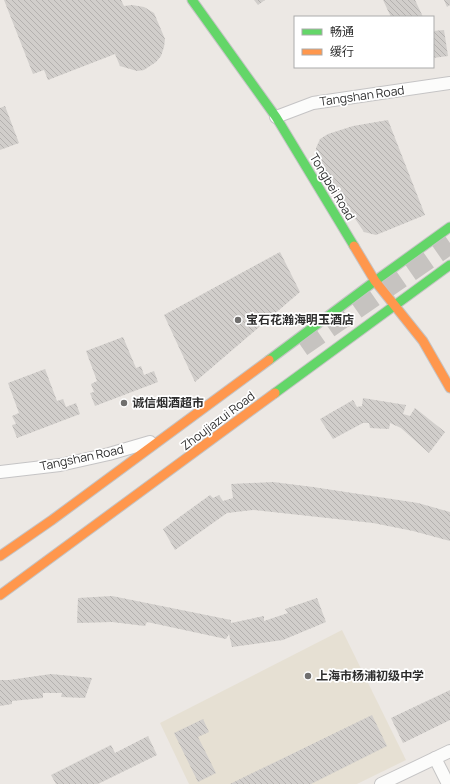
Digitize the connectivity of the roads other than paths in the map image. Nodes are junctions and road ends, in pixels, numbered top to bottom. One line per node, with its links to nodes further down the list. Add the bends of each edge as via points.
1 (192, 0): 3 (main road, Tongbei Road)
2 (450, 83): 3 (street, Tangshan Road, via 313,103)
3 (276, 117): 6 (main road, Tongbei Road)
4 (450, 227): 6 (main road, Zhoujiazui Road)
5 (450, 265): 7 (main road, Zhoujiazui Road)
6 (375, 281): 7 (main road, Tongbei Road); 9 (main road, Zhoujiazui Road)
7 (394, 305): 8 (main road, Tongbei Road, via 422,341); 12 (main road, Zhoujiazui Road)
8 (450, 388)
9 (163, 438): 10 (street, Tangshan Road, via 60,465); 11 (main road, Zhoujiazui Road)
10 (0, 472)
11 (0, 556)
12 (0, 595)
13 (450, 751): 14 (street)
14 (435, 758): 15 (street); 16 (street)
15 (381, 784)
16 (448, 784)

